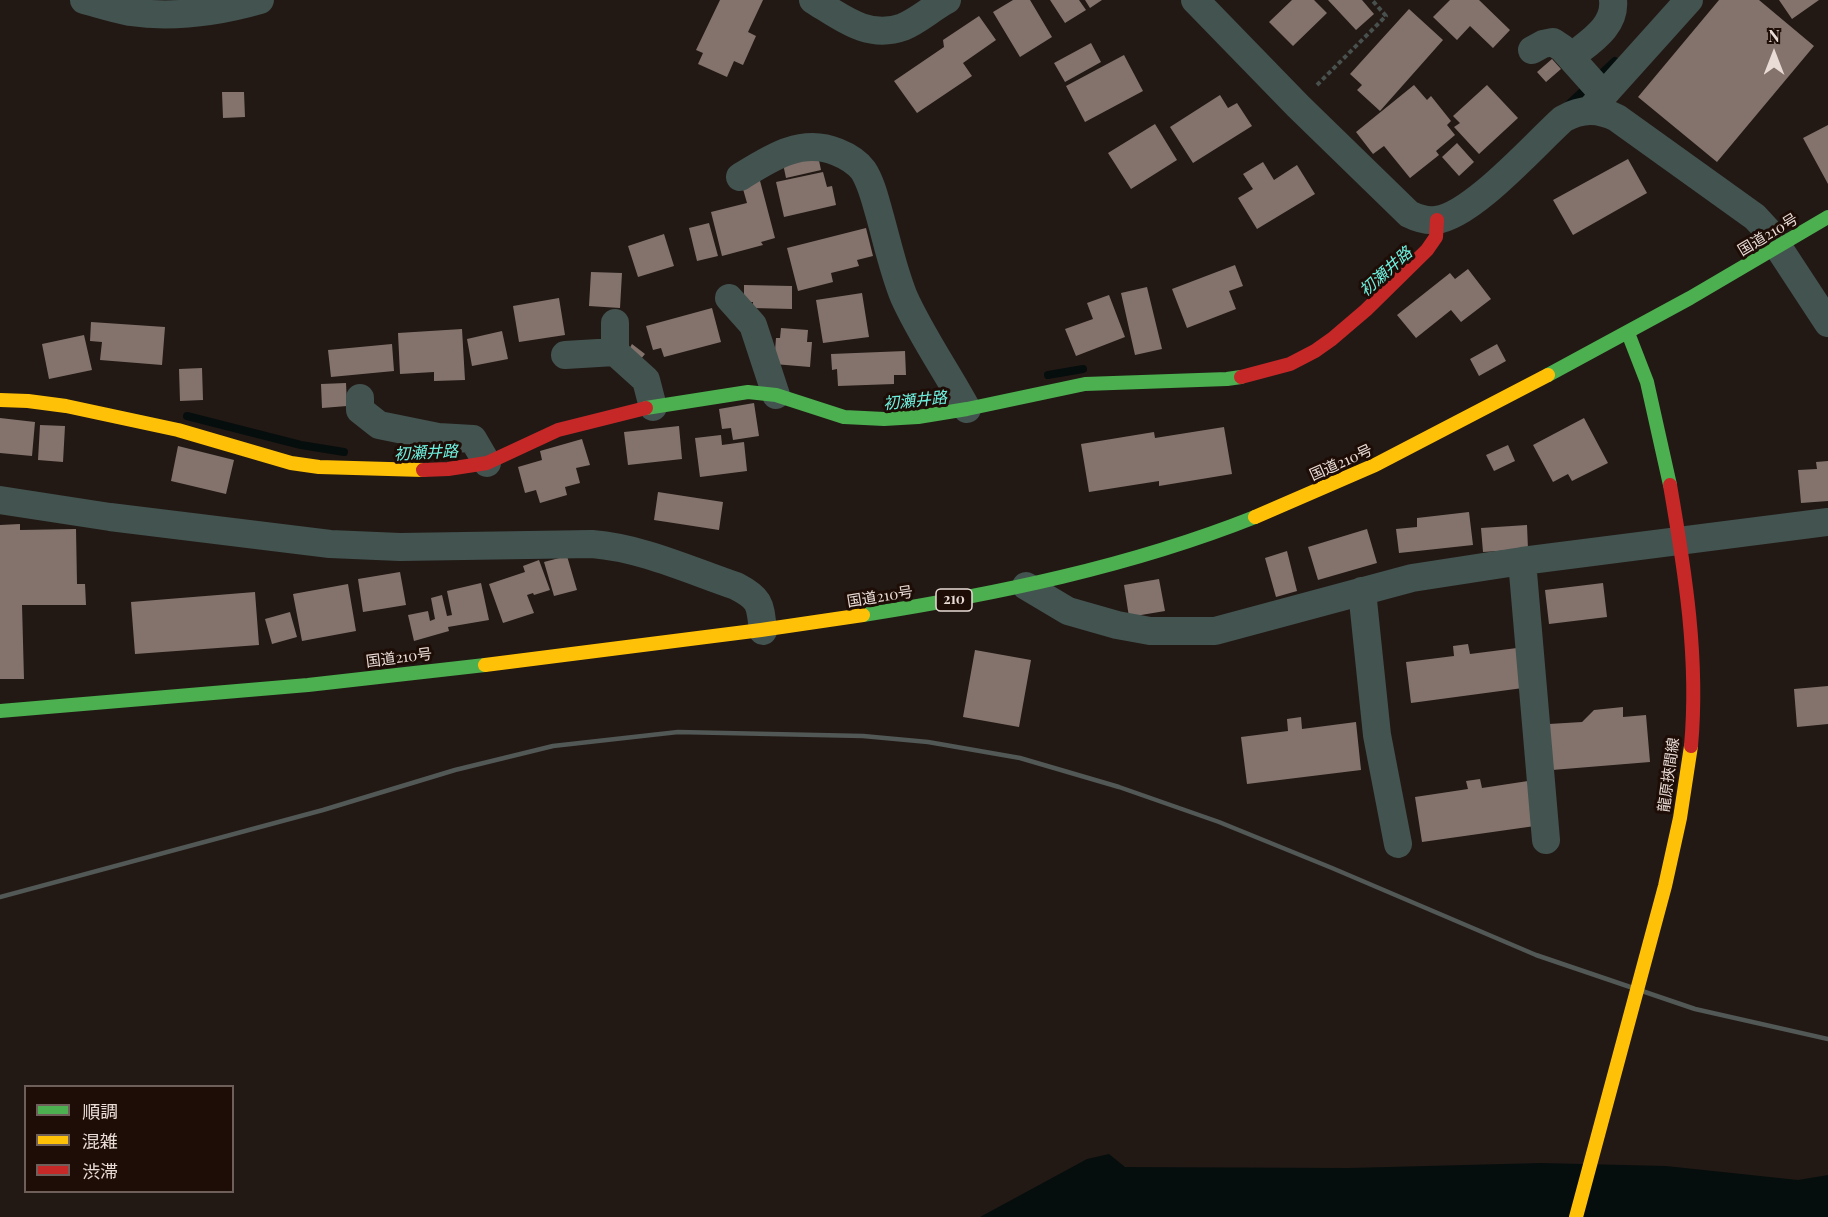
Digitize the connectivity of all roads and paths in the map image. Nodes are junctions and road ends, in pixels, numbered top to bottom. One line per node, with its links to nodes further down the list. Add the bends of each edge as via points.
1 (84, 0): 9 (street, via 130,12)
2 (260, 0): 9 (street, via 231,9)
3 (813, 0): 4 (street, via 871,31 904,26)
4 (947, 0)
5 (1195, 0): 13 (street)
6 (1372, 0): 13 (path, via 1386,15)
7 (1613, 0): 11 (street, via 1614,9 1604,28)
8 (1689, 0): 12 (street)
9 (190, 7)
10 (1532, 50): 11 (street, via 1553,42)
11 (1571, 57): 12 (street)
12 (1597, 103): 16 (street, via 1563,119 1478,198); 17 (street, via 1741,205)
13 (1298, 106): 16 (street, via 1398,205 1418,218)
14 (740, 177): 28 (street, via 781,153 808,147 830,149 856,162 871,187 905,298)
15 (1828, 217): 17 (main road, 国道210号 / 210)
16 (1437, 220): 28 (main road, via 1436,237 1426,250 1335,335 1297,362 1227,379 1085,384)
17 (1779, 247): 20 (street); 21 (main road, 国道210号 / 210)
18 (729, 298): 24 (street, via 753,325)
19 (615, 323): 22 (street)
20 (1828, 323)
21 (1628, 333): 33 (main road, 国道210号 / 210, via 1397,455 1288,504 1193,539); 39 (main road, 龍原挾間線, bridge, via 1647,382 1682,552 1691,623 1694,704 1690,757 1665,886)
22 (615, 352): 23 (street); 27 (street, via 646,380)
23 (565, 355)
24 (776, 395): 27 (main road, via 748,392); 28 (main road, via 856,418 918,417)
25 (360, 398): 29 (street, via 360,410 379,424 473,440)
26 (0, 400): 29 (main road, via 66,406 319,467 415,470)
27 (653, 407): 29 (main road, via 558,430)
28 (967, 409)
29 (487, 463)
30 (0, 500): 35 (street, via 330,544 610,545 750,593 760,606)
31 (1828, 522): 32 (street)
32 (1522, 561): 34 (street, via 1412,578); 37 (street)
33 (1026, 586): 34 (street, via 1080,615 1162,632 1224,630); 35 (main road, 国道210号 / 210)
34 (1362, 591): 38 (street, via 1377,735)
35 (763, 631): 36 (main road, 国道210号 / 210, via 313,684)
36 (0, 711)
37 (1546, 840)
38 (1398, 844)
39 (1575, 1217)

